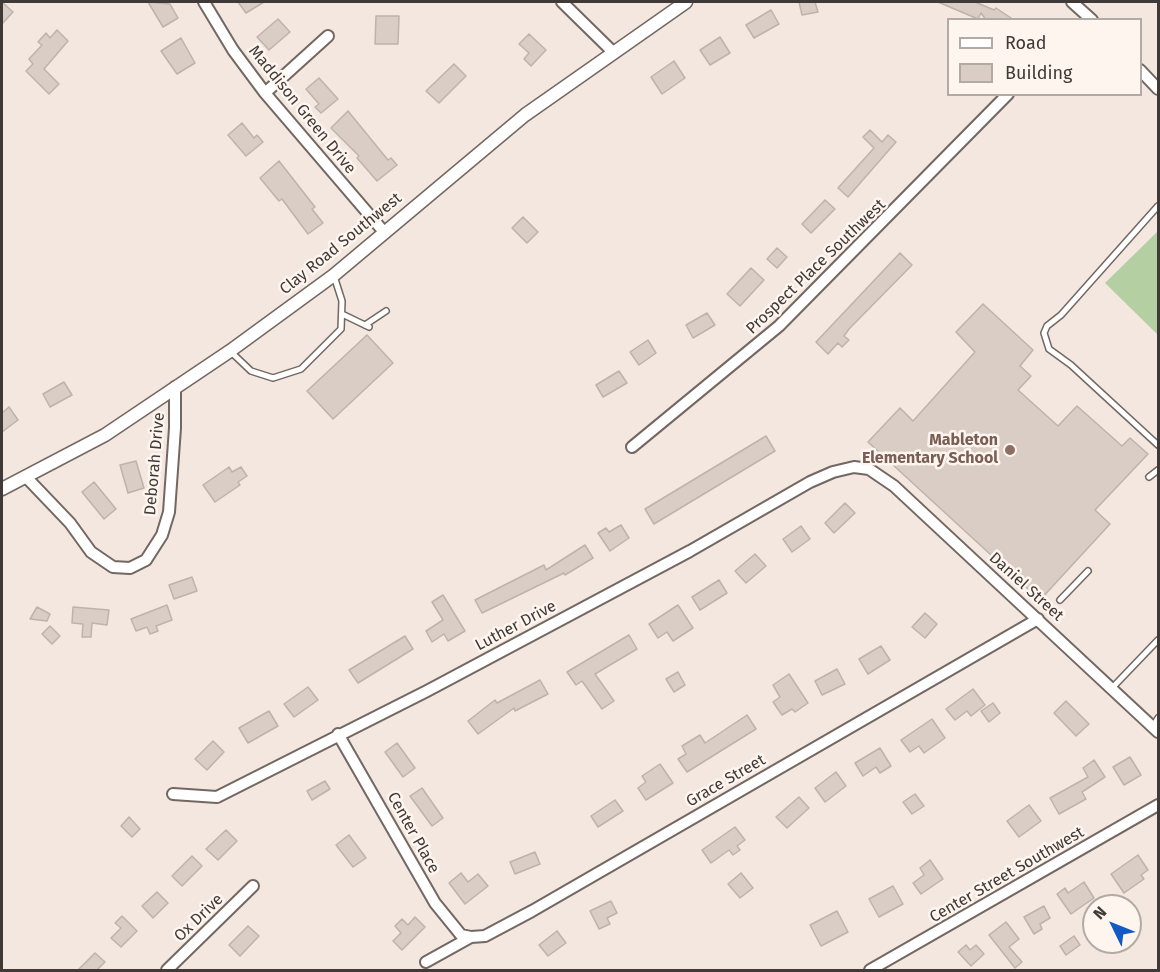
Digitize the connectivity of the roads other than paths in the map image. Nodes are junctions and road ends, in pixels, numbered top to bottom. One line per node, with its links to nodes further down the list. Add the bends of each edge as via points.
1 (204, 2): 10 (street, Maddison Green Drive, via 233,50)
2 (562, 2): 7 (street)
3 (686, 2): 7 (street, Clay Road Southwest)
4 (1072, 2): 5 (street)
5 (1086, 18)
6 (328, 36): 10 (street)
7 (613, 52): 13 (street, Clay Road Southwest, via 525,115)
8 (1142, 72): 9 (street)
9 (1158, 89)
10 (266, 93): 13 (street, Maddison Green Drive)
11 (1006, 96): 20 (street, Prospect Place Southwest, via 779,326)
12 (1158, 206): 19 (lane, via 1044,333 1048,349 1062,356)
13 (384, 232): 14 (street, Clay Road Southwest)
14 (334, 275): 16 (lane); 17 (street, Clay Road Southwest)
15 (386, 311): 16 (lane, via 367,326)
16 (342, 314): 17 (lane, via 341,329 302,369 273,378 251,370)
17 (230, 351): 18 (street, Clay Road Southwest)
18 (175, 387): 24 (street, Clay Road Southwest, via 105,435); 24 (street, Deborah Drive, via 169,512 162,536 146,560 130,568 113,567 91,552 70,523)
19 (1158, 445)
20 (632, 447)
21 (869, 469): 28 (street, Daniel Street, via 894,486); 32 (street, Luther Drive, via 854,467 810,482 427,691)
22 (1158, 470): 23 (lane)
23 (1149, 477)
24 (27, 478): 25 (street, Clay Road Southwest)
25 (2, 489)
26 (1088, 571): 27 (lane)
27 (1060, 600)
28 (1038, 619): 30 (street, Daniel Street); 36 (street, Grace Street, via 532,911 485,936)
29 (1158, 640): 30 (lane)
30 (1113, 687): 31 (street, Daniel Street)
31 (1157, 725)
32 (338, 734): 33 (street, Luther Drive, via 217,797); 36 (street, Center Place, via 435,903 461,935)
33 (173, 794)
34 (1158, 805): 39 (street, Center Street Southwest)
35 (253, 886): 38 (street, Ox Drive)
36 (471, 937): 37 (street, Grace Street)
37 (426, 962)
38 (167, 970)
39 (870, 970)

